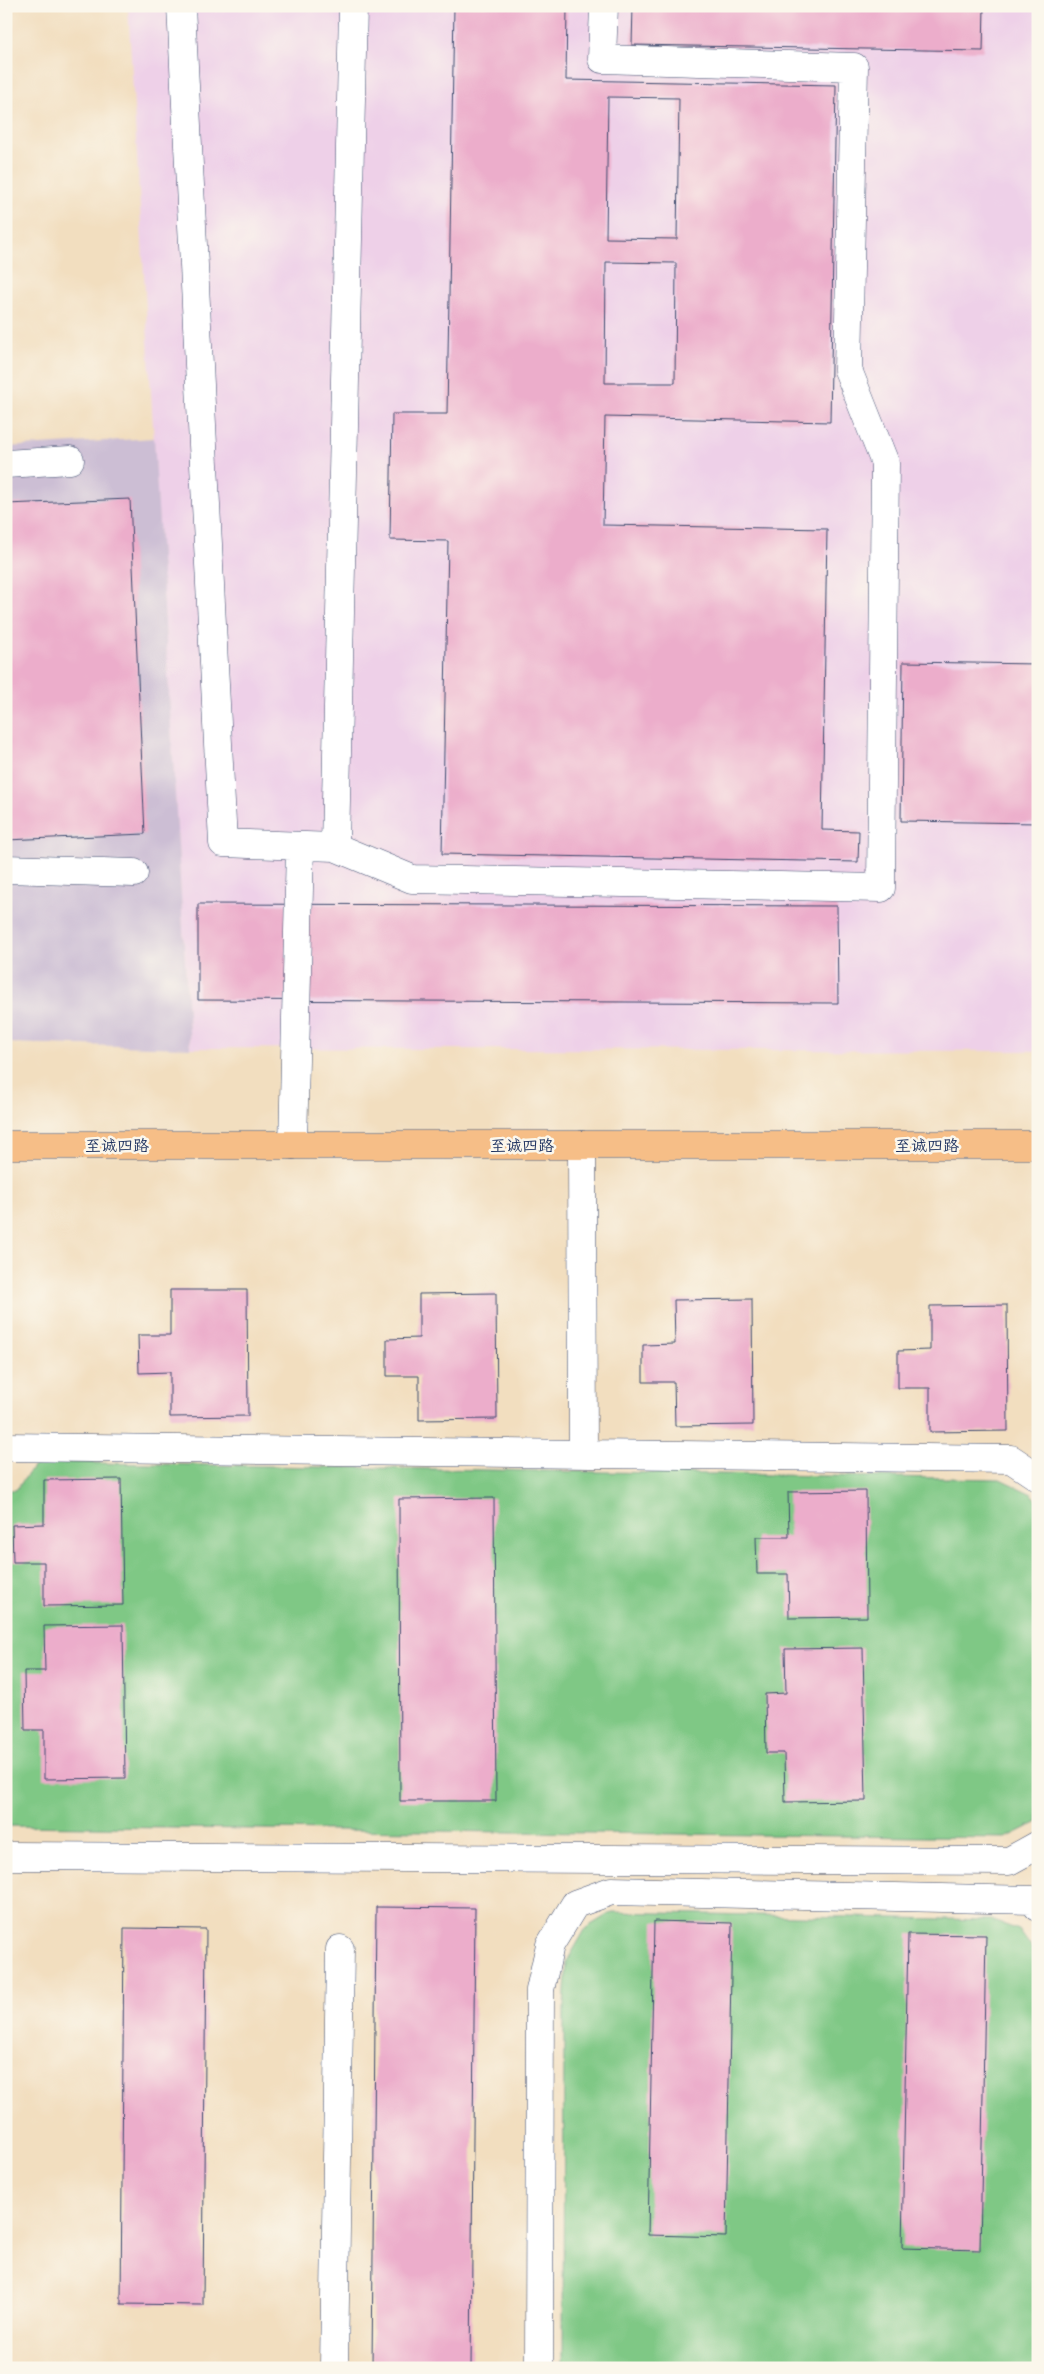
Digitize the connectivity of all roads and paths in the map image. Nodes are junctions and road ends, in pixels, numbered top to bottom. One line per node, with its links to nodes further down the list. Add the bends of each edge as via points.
1 (181, 6): 6 (lane, via 223,844)
2 (353, 6): 7 (lane)
3 (604, 6): 7 (lane, via 602,60 854,67 848,370 885,463 881,888 412,879)
4 (70, 460): 5 (lane)
5 (6, 464)
6 (300, 846): 7 (lane); 11 (lane)
7 (335, 847)
8 (6, 869): 9 (lane)
9 (134, 873)
10 (6, 1145): 11 (main road, 至诚四路)
11 (293, 1145): 12 (main road, 至诚四路)
12 (582, 1145): 13 (main road, 至诚四路); 15 (lane)
13 (1038, 1145)
14 (6, 1447): 15 (lane)
15 (582, 1454): 16 (lane, via 1011,1459)
16 (1038, 1477)
17 (1038, 1845): 18 (lane, via 1008,1861)
18 (6, 1856)
19 (1038, 1907): 22 (lane, via 1032,1900 611,1891 575,1904 550,1945 540,1990)
20 (340, 1949): 21 (lane)
21 (334, 2368)
22 (539, 2368)

